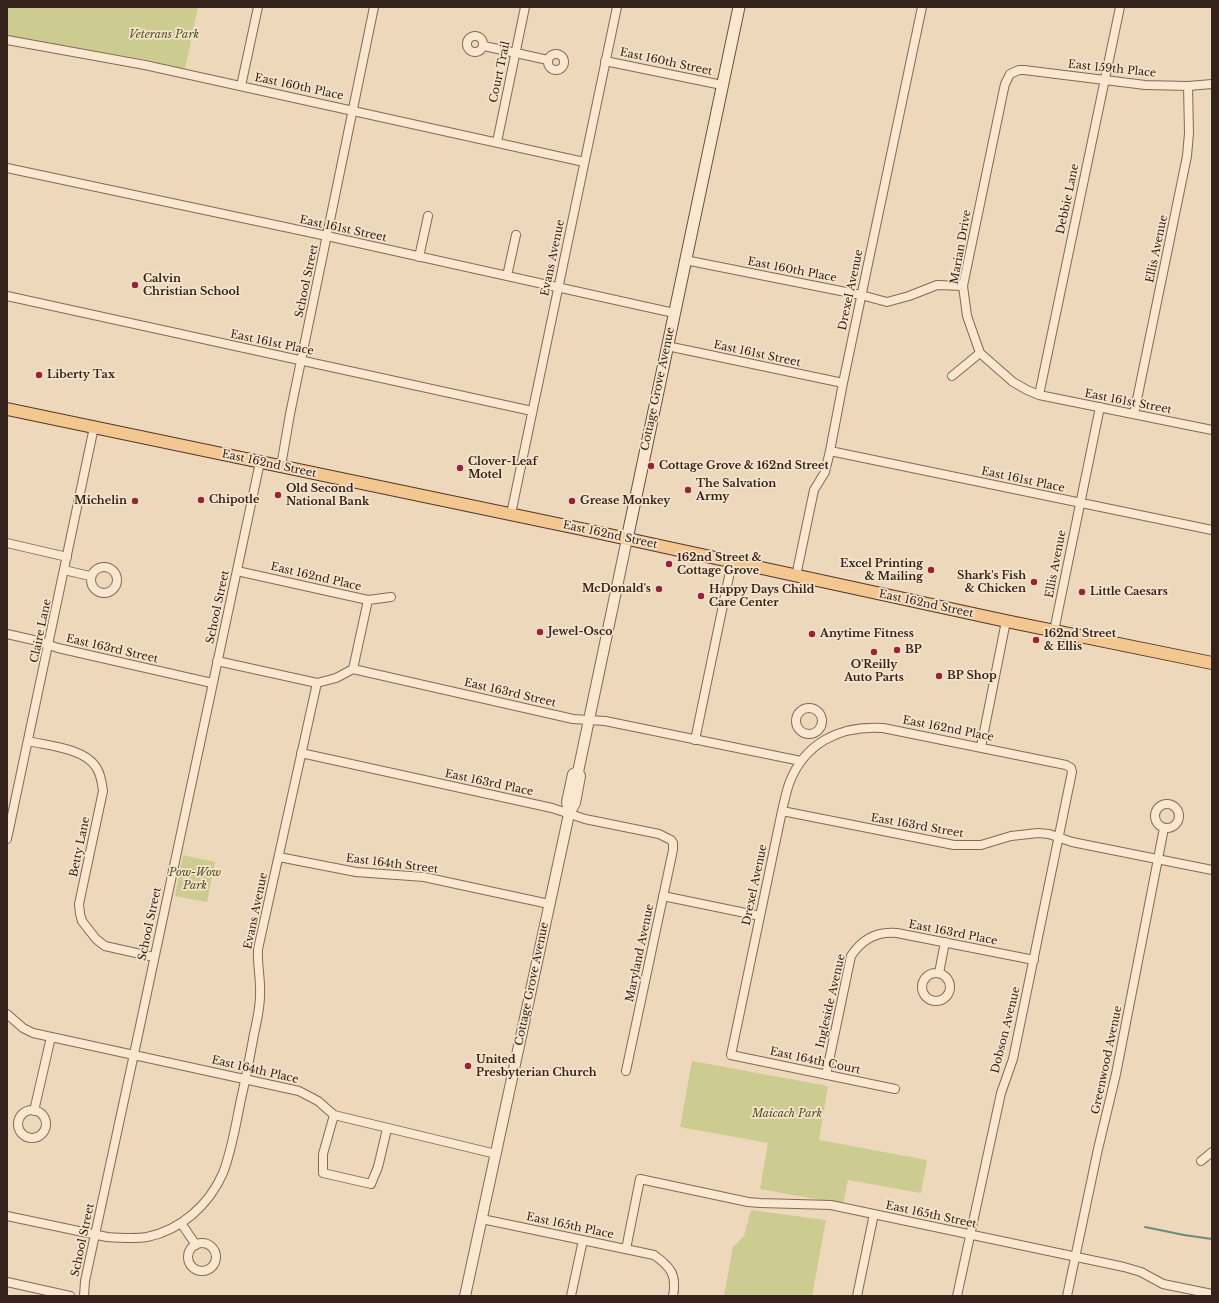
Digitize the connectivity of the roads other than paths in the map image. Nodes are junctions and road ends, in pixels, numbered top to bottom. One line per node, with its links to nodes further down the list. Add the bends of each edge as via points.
1 (258, 7): 17 (street)
2 (374, 7): 19 (street, School Street)
3 (525, 7): 10 (street, Court Trail)
4 (616, 7): 12 (street, Evans Avenue)
5 (739, 7): 16 (main road, Cottage Grove Avenue)
6 (922, 7): 31 (street, Drexel Avenue)
7 (1120, 7): 14 (street, Debbie Lane)
8 (7, 40): 17 (street, East 160th Place, via 145,65)
9 (484, 46): 10 (street)
10 (515, 53): 11 (street); 20 (street, Court Trail)
11 (548, 60)
12 (605, 61): 16 (street, East 160th Street); 21 (street, Evans Avenue)
13 (1010, 74): 14 (street, East 159th Place, via 1024,70); 29 (street, Marian Drive, via 1003,93)
14 (1104, 80): 18 (street, East 159th Place, via 1145,85); 39 (street, Debbie Lane)
15 (1212, 84): 18 (street, East 159th Place)
16 (722, 85): 27 (main road, Cottage Grove Avenue)
17 (241, 86): 19 (street, East 160th Place)
18 (1188, 86): 43 (street, Ellis Avenue, via 1188,156)
19 (353, 110): 20 (street, East 160th Place); 25 (street, School Street)
20 (497, 142): 21 (street, East 160th Place)
21 (584, 162): 30 (street, Evans Avenue)
22 (7, 168): 25 (street, East 161st Street)
23 (428, 216): 26 (street)
24 (516, 235): 28 (street)
25 (327, 236): 26 (street, East 161st Street); 36 (street, School Street)
26 (420, 257): 28 (street, East 161st Street)
27 (686, 260): 31 (street, East 160th Place); 33 (main road, Cottage Grove Avenue)
28 (507, 276): 30 (street, East 161st Street)
29 (963, 286): 31 (street, East 160th Place, via 937,285 887,302); 35 (street, Marian Drive, via 966,316)
30 (558, 287): 33 (street, East 161st Street); 42 (street, Evans Avenue)
31 (862, 295): 38 (street, Drexel Avenue)
32 (7, 296): 36 (street, East 161st Place)
33 (674, 313): 34 (main road, Cottage Grove Avenue)
34 (667, 346): 38 (street, East 161st Street); 52 (main road, Cottage Grove Avenue)
35 (980, 353): 37 (street); 39 (street, Marian Drive, via 1013,382)
36 (301, 361): 42 (street, East 161st Place); 48 (street, School Street)
37 (952, 376)
38 (843, 383): 46 (street, Drexel Avenue)
39 (1039, 395): 40 (street, East 161st Street)
40 (1100, 407): 43 (street, East 161st Street); 49 (street, Ellis Avenue)
41 (7, 409): 44 (main road, East 162nd Street)
42 (532, 411): 50 (street, Evans Avenue)
43 (1134, 414): 45 (street, East 161st Street)
44 (94, 427): 47 (main road, East 162nd Street); 54 (street, Claire Lane)
45 (1212, 430)
46 (830, 451): 49 (street, East 161st Place); 59 (street, Drexel Avenue, via 825,472 814,490)
47 (260, 462): 48 (main road, East 162nd Street); 57 (street, School Street)
48 (281, 466): 50 (main road, East 162nd Street)
49 (1080, 503): 51 (street, East 161st Place); 63 (street, Ellis Avenue)
50 (511, 514): 52 (main road, East 162nd Street)
51 (1212, 530)
52 (626, 539): 55 (main road, East 162nd Street); 71 (street, Cottage Grove Avenue)
53 (7, 543): 54 (street)
54 (67, 557): 56 (street, Claire Lane)
55 (732, 562): 59 (main road, East 162nd Street); 73 (street)
56 (64, 570): 58 (street); 65 (street, Claire Lane)
57 (237, 571): 61 (street, East 162nd Place); 66 (street, School Street)
58 (90, 576)
59 (796, 576): 62 (main road, East 162nd Street)
60 (391, 597): 61 (street, East 162nd Place)
61 (368, 600): 68 (street)
62 (1006, 621): 63 (main road, East 162nd Street); 76 (street)
63 (1054, 631): 67 (main road, East 162nd Street)
64 (7, 634): 65 (street, East 163rd Street)
65 (49, 645): 69 (street, East 163rd Street); 74 (street, Claire Lane)
66 (217, 661): 69 (street, School Street); 70 (street)
67 (1212, 663)
68 (353, 669): 70 (street, via 336,678); 71 (street, East 163rd Street)
69 (212, 683): 94 (street, School Street)
70 (317, 683): 77 (street, Evans Avenue)
71 (589, 720): 73 (street, East 163rd Street); 81 (street, Cottage Grove Avenue, via 578,772 580,776 575,803)
72 (816, 732): 75 (street)
73 (695, 740): 78 (street, East 163rd Street)
74 (28, 741): 84 (street, Claire Lane); 94 (street, Betty Lane, via 77,752 96,767 103,791 79,904 82,921 105,946)
75 (822, 741): 76 (street, East 162nd Place, via 832,735 869,727); 78 (street, Drexel Avenue)
76 (980, 747): 79 (street, East 162nd Place, via 1059,763)
77 (301, 753): 81 (street, East 163rd Place, via 552,808); 86 (street, Evans Avenue)
78 (801, 761): 80 (street, Drexel Avenue, via 789,784)
79 (1071, 768): 83 (street, Dobson Avenue)
80 (782, 811): 83 (street, East 163rd Street, via 954,845 981,845 1024,833); 91 (street, Drexel Avenue)
81 (569, 814): 85 (street, East 163rd Place, via 659,834); 90 (street, Cottage Grove Avenue)
82 (1164, 828): 87 (street, Greenwood Avenue)
83 (1059, 837): 87 (street, East 163rd Street, via 1072,842); 95 (street, Dobson Avenue)
84 (7, 839)
85 (671, 840): 89 (street, Maryland Avenue, via 673,850)
86 (279, 857): 90 (street, East 164th Street, via 356,872 424,877); 103 (street, Evans Avenue, via 258,949 260,995)
87 (1158, 859): 88 (street, East 163rd Street); 120 (street, Greenwood Avenue, via 1116,1074)
88 (1212, 870)
89 (663, 896): 91 (street); 101 (street, Maryland Avenue)
90 (549, 904): 109 (street, Cottage Grove Avenue)
91 (760, 916): 100 (street, Drexel Avenue)
92 (868, 939): 93 (street, East 163rd Place, via 879,933 888,932); 102 (street, Ingleside Avenue, via 861,943 851,956)
93 (945, 942): 95 (street, East 163rd Place); 96 (street)
94 (154, 957): 99 (street, School Street)
95 (1034, 960): 116 (street, Dobson Avenue)
96 (939, 973)
97 (7, 1014): 98 (street, East 164th Place, via 26,1030)
98 (51, 1037): 99 (street, East 164th Place); 105 (street)
99 (134, 1054): 103 (street, East 164th Place); 115 (street, School Street)
100 (731, 1055): 102 (street, East 164th Court)
101 (626, 1071)
102 (826, 1075): 104 (street, East 164th Court)
103 (246, 1079): 106 (street, East 164th Place, via 299,1091 318,1101); 114 (street, Evans Avenue, via 227,1158 215,1189 199,1208)
104 (895, 1089)
105 (34, 1111)
106 (334, 1115): 107 (street, East 164th Place); 107 (street, via 323,1154 323,1173 371,1184)
107 (387, 1129): 109 (street, East 164th Place)
108 (1212, 1152): 110 (street)
109 (496, 1154): 113 (street, Cottage Grove Avenue)
110 (1201, 1161)
111 (874, 1214): 116 (street, East 165th Street); 119 (street, East 165th Street, via 831,1205 748,1202 640,1179); 128 (street)
112 (7, 1216): 115 (street, Evans Avenue)
113 (482, 1219): 117 (street, East 165th Place); 125 (street, Cottage Grove Avenue)
114 (181, 1222): 115 (street, Evans Avenue, via 146,1237 119,1238); 118 (street)
115 (95, 1235): 124 (street, School Street)
116 (970, 1235): 120 (street, East 165th Street); 129 (street, Dobson Avenue)
117 (583, 1240): 119 (street, East 165th Place); 126 (street)
118 (196, 1245)
119 (626, 1249): 127 (street, East 165th Place, via 654,1256 667,1264 674,1276)
120 (1075, 1257): 122 (street, East 165th Street, via 1132,1269 1163,1284); 130 (street, Greenwood Avenue)
121 (7, 1282): 123 (street)
122 (1212, 1294)
123 (70, 1296)
124 (84, 1296)
125 (465, 1296)
126 (572, 1296)
127 (672, 1296)
128 (857, 1296)
129 (958, 1296)
130 (1067, 1296)

